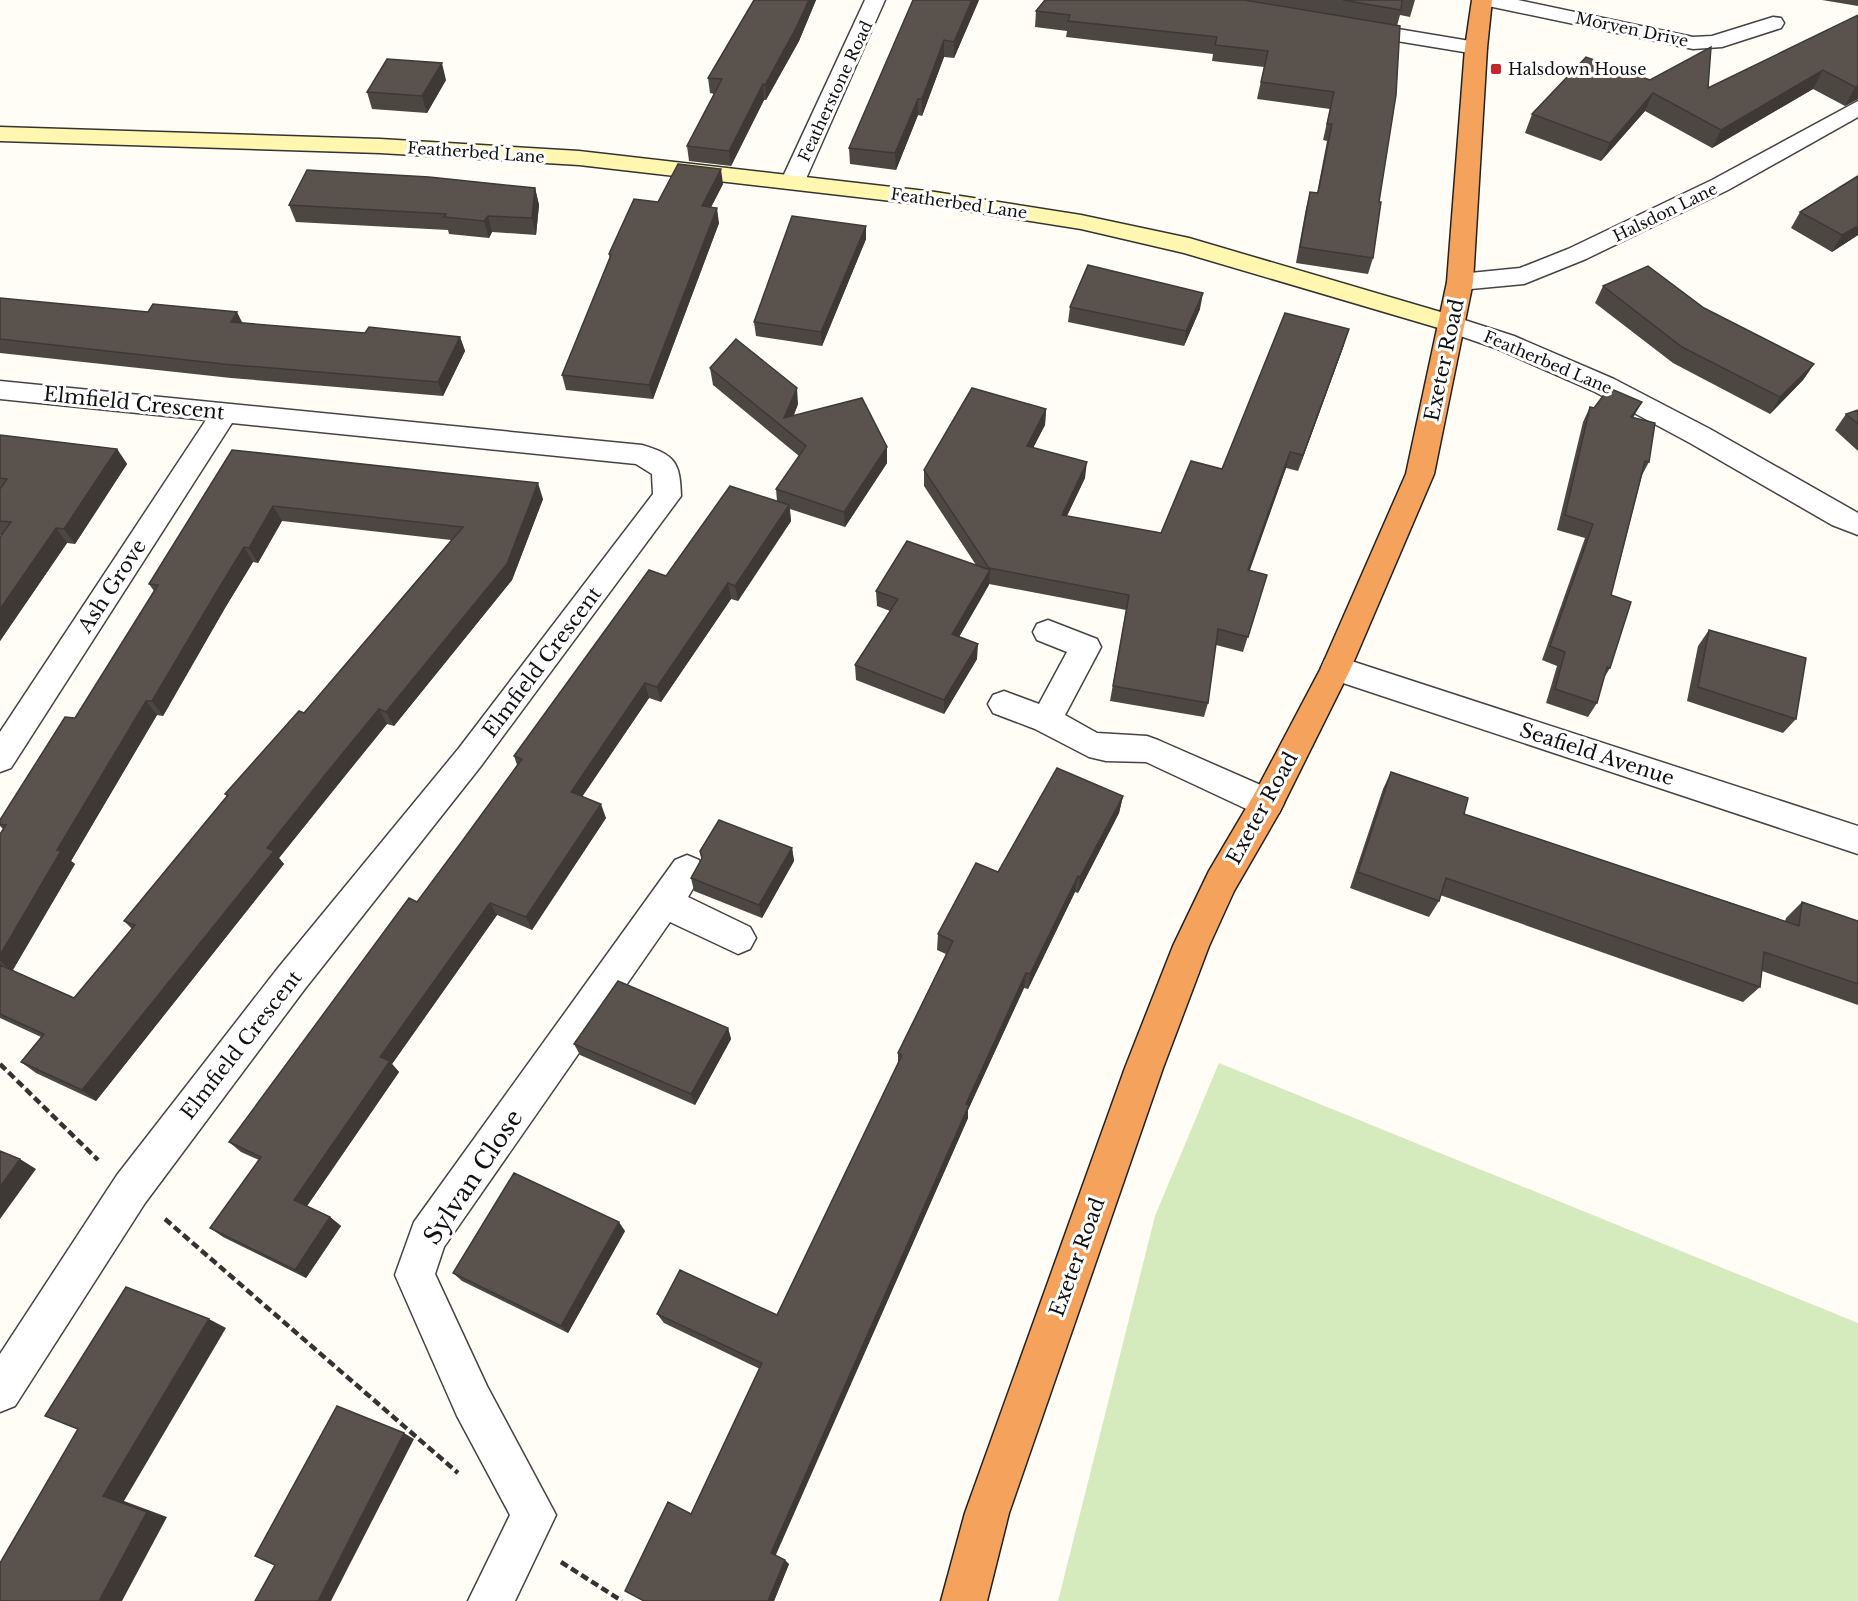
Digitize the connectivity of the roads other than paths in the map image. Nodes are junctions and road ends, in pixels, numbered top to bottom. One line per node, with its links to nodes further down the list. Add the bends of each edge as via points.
1 (875, 0): 9 (street, Featherstone Road)
2 (1482, 0): 6 (highway, Exeter Road)
3 (1488, 0): 4 (street, Morven Drive, via 1693,43 1714,42)
4 (1773, 22)
5 (1334, 25): 6 (street)
6 (1476, 48): 10 (highway, Exeter Road)
7 (1858, 108): 10 (street, Halsdon Lane, via 1720,185 1566,258 1524,276)
8 (0, 134): 9 (street, Featherbed Lane, via 380,146 579,158)
9 (793, 181): 11 (street, Featherbed Lane, via 1081,222 1189,246)
10 (1460, 282): 11 (highway, Exeter Road)
11 (1452, 324): 14 (street, Featherbed Lane, via 1500,339 1637,400); 16 (highway, Exeter Road, via 1420,474)
12 (0, 390): 13 (street, Elmfield Crescent)
13 (225, 412): 19 (street, Ash Grove); 25 (street, Elmfield Crescent, via 642,455 666,469 667,496 470,757 291,979 131,1189)
14 (1858, 525)
15 (1048, 632): 18 (street, via 1086,647)
16 (1336, 668): 20 (highway, Exeter Road); 21 (street, Seafield Avenue)
17 (1004, 705): 18 (street)
18 (1046, 720): 20 (street, via 1089,744 1147,749 1168,756)
19 (0, 759)
20 (1267, 803): 27 (highway, Exeter Road, via 1221,882 1161,1024 987,1513)
21 (1858, 840)
22 (687, 870): 23 (street, Sylvan Close)
23 (664, 902): 24 (street); 26 (street, Sylvan Close, via 428,1236 415,1275 472,1401 534,1515)
24 (738, 938)
25 (0, 1391)
26 (490, 1601)
27 (964, 1601)

